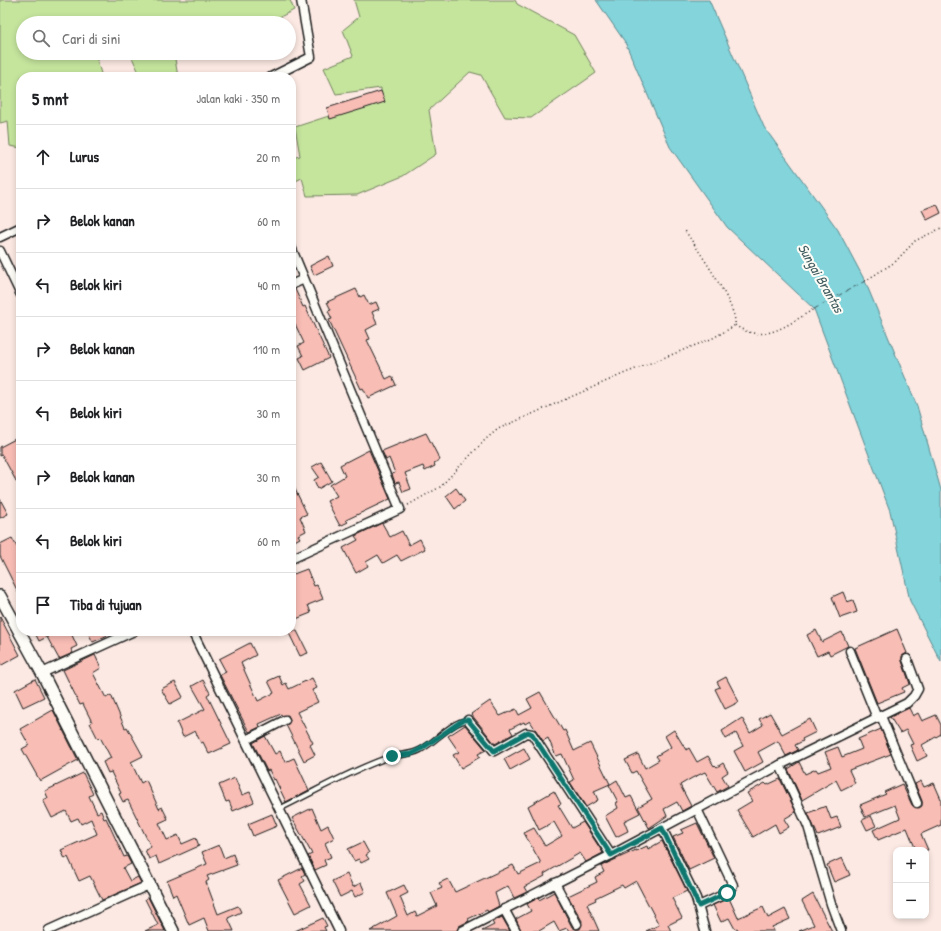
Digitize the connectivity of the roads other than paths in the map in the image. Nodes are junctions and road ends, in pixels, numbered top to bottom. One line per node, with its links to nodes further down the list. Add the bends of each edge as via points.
1 (302, 0): 2 (street, via 311,57)
2 (281, 72)
3 (16, 230): 4 (street)
4 (0, 237)
5 (0, 251): 9 (street)
6 (296, 259): 7 (street)
7 (304, 279): 8 (street); 10 (street, via 400,509)
8 (296, 283)
9 (16, 285)
10 (296, 557)
11 (0, 596): 12 (main road)
12 (16, 620)
13 (24, 636): 18 (main road)
14 (123, 636): 18 (street)
15 (194, 636): 22 (street)
16 (850, 651): 19 (street)
17 (907, 659): 19 (street, via 918,685 917,692 907,703)
18 (42, 673): 30 (main road)
19 (879, 717): 23 (street); 24 (street)
20 (285, 720): 22 (street)
21 (468, 720): 25 (lane, via 463,720 411,754 384,758); 28 (street, via 494,751 526,733 532,734)
22 (246, 740): 25 (street)
23 (780, 765): 26 (street); 40 (street, via 808,826)
24 (917, 803)
25 (279, 809): 36 (street)
26 (697, 809): 27 (street); 31 (street, via 734,885 727,893)
27 (662, 828): 28 (street); 31 (street)
28 (611, 855): 29 (street)
29 (555, 883): 32 (street); 33 (street)
30 (151, 884): 34 (street); 35 (main road)
31 (699, 906): 39 (street)
32 (504, 910): 37 (street); 38 (street)
33 (577, 924)
34 (49, 930)
35 (173, 931)
36 (339, 931)
37 (462, 931)
38 (516, 931)
39 (705, 931)
40 (841, 931)

